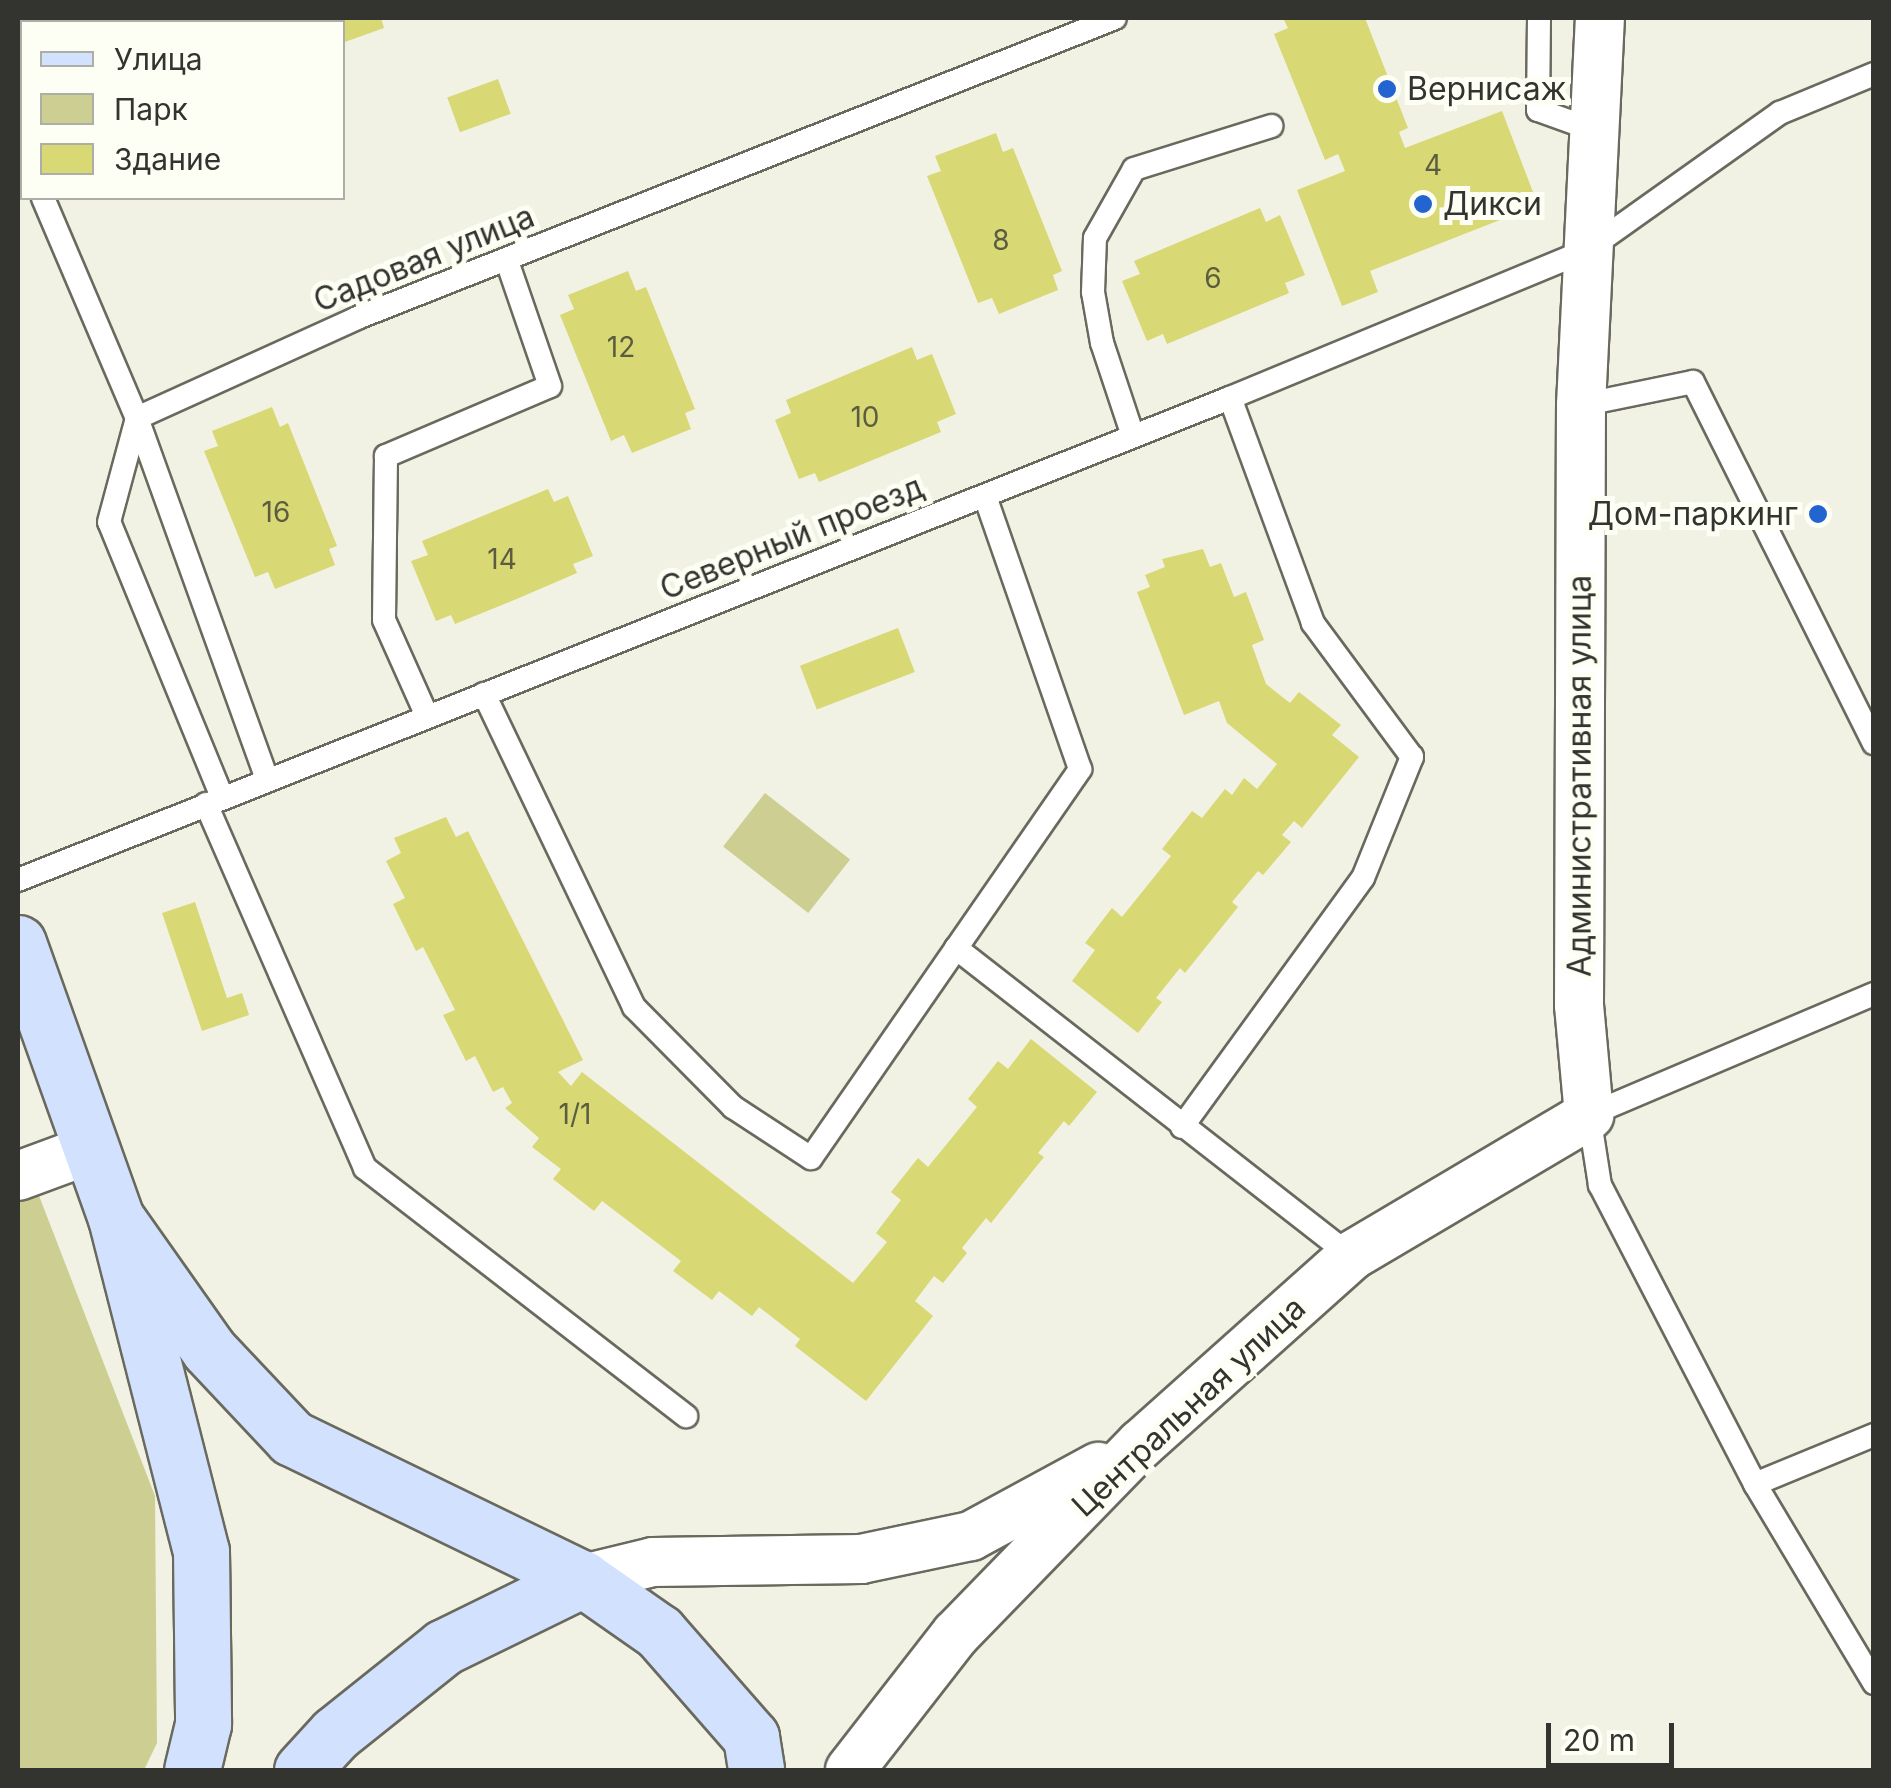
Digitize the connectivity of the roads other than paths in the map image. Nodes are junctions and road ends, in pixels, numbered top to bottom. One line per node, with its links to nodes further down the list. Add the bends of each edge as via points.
1 (1115, 18): 9 (lane, Садовая улица)
2 (1538, 18): 6 (lane, via 1538,110)
3 (1600, 18): 6 (street, Административная улица)
4 (1874, 74): 8 (lane, Северный проезд, via 1780,113)
5 (1271, 126): 13 (lane, via 1134,170 1095,238 1093,292 1102,343)
6 (1594, 130): 8 (street, Административная улица)
7 (45, 200): 12 (lane)
8 (1587, 250): 10 (lane, Северный проезд); 11 (street, Административная улица)
9 (507, 260): 12 (lane, Садовая улица, via 357,318); 16 (lane, via 550,386 386,456 384,620)
10 (1230, 398): 13 (lane, Северный проезд); 25 (lane, via 1313,623 1412,756 1363,878)
11 (1581, 405): 17 (lane, via 1693,382); 24 (street, Административная улица, via 1579,1005)
12 (137, 418): 18 (lane); 19 (lane, via 109,522)
13 (1134, 436): 14 (lane, Северный проезд)
14 (986, 496): 15 (lane, Северный проезд); 22 (lane, via 1080,769)
15 (484, 694): 16 (lane, Северный проезд); 22 (lane, via 634,1007 733,1106 812,1158)
16 (427, 716): 18 (lane, Северный проезд)
17 (1874, 743)
18 (267, 780): 19 (lane, Северный проезд)
19 (214, 800): 20 (lane, Северный проезд); 30 (lane, via 365,1168)
20 (18, 880)
21 (18, 943): 26 (main road)
22 (956, 948): 25 (lane)
23 (1874, 994): 24 (lane)
24 (1589, 1115): 29 (street, Центральная улица); 33 (lane, via 1600,1185)
25 (1182, 1127): 29 (lane)
26 (91, 1149): 27 (street); 28 (main road)
27 (18, 1176)
28 (116, 1218): 34 (main road, via 209,1350 292,1438); 36 (main road, via 201,1551 203,1724)
29 (1351, 1256): 32 (street, Центральная улица)
30 (686, 1416)
31 (1874, 1435): 33 (lane)
32 (1141, 1444): 34 (street, via 970,1536 861,1559 652,1562); 39 (street, Центральная улица, via 956,1634)
33 (1755, 1484): 35 (lane)
34 (583, 1579): 37 (main road, via 444,1647 335,1734); 38 (main road, via 659,1632 750,1737)
35 (1874, 1682)
36 (192, 1770)
37 (302, 1770)
38 (756, 1770)
39 (850, 1770)

